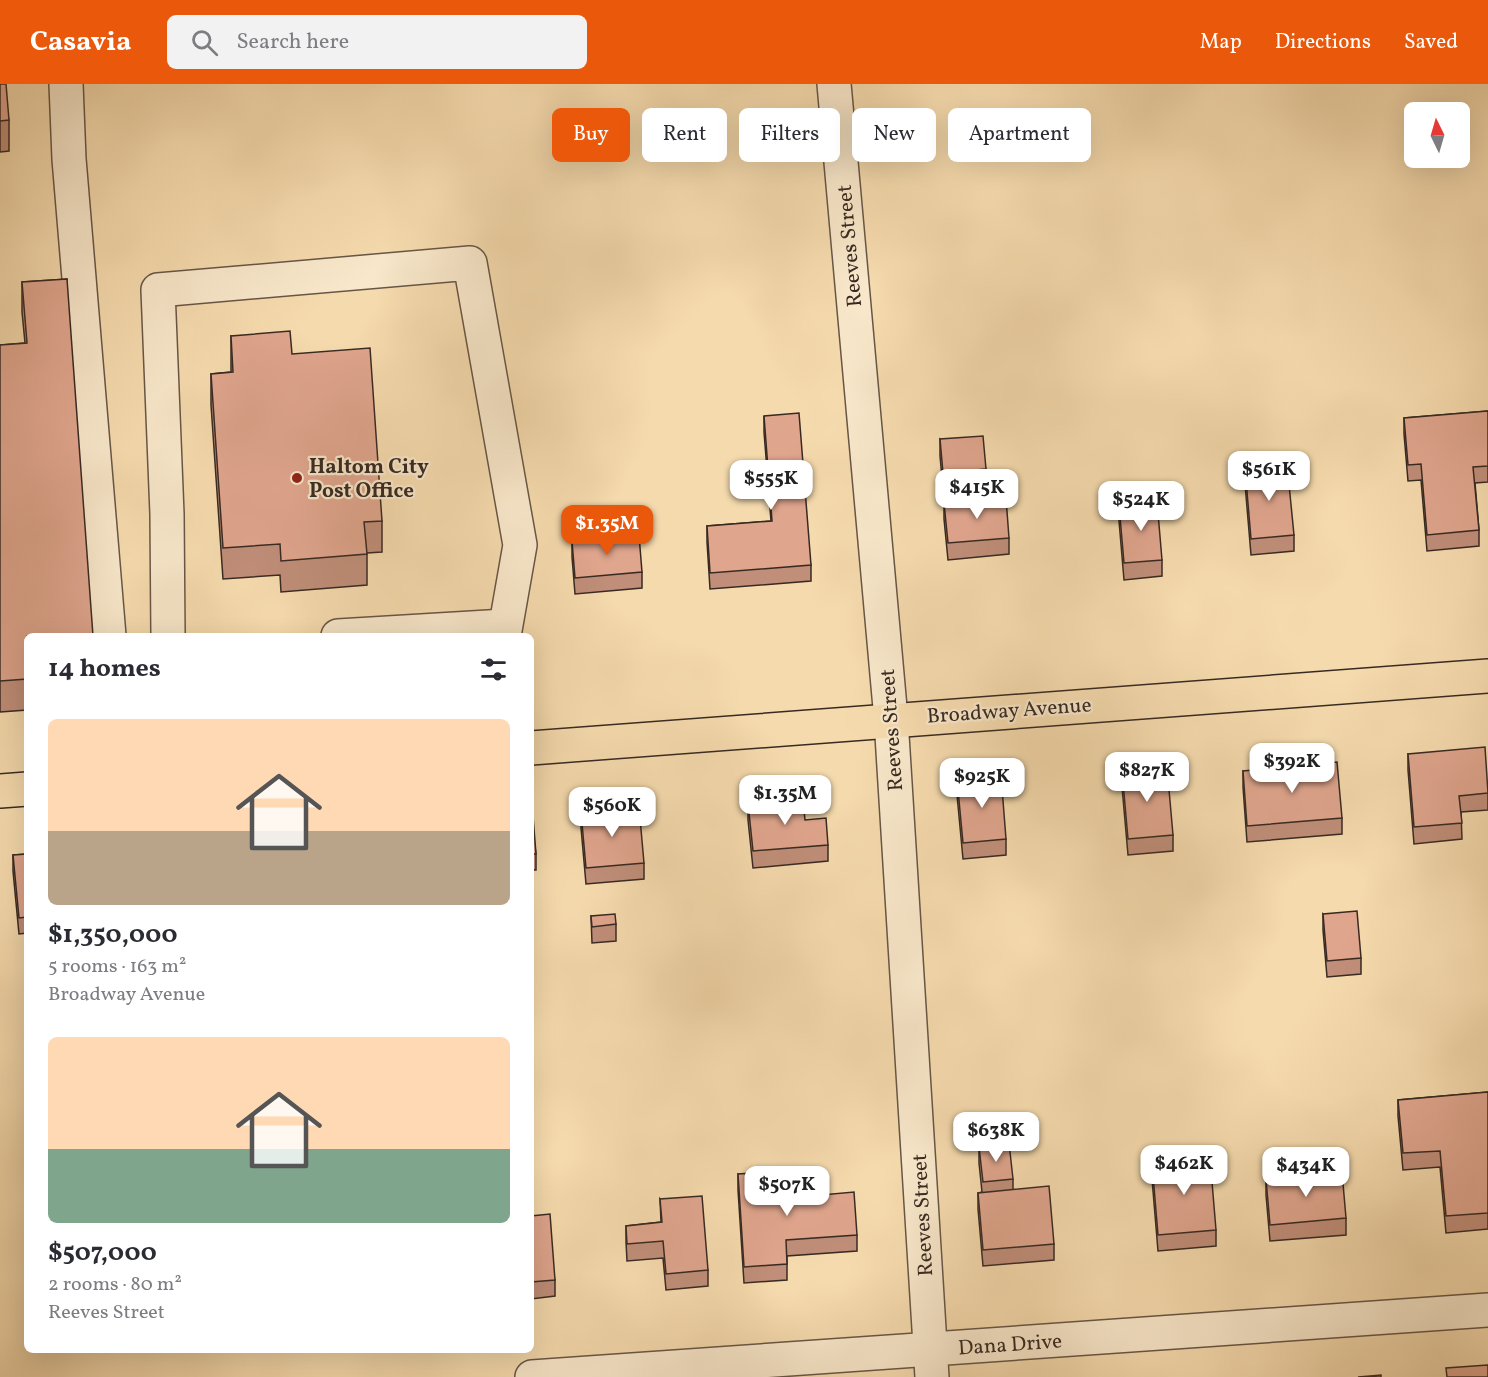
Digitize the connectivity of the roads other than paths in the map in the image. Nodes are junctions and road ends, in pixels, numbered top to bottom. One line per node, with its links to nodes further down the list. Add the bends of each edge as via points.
1 (66, 84): 4 (street)
2 (834, 84): 8 (street, Reeves Street)
3 (505, 631): 5 (street, via 520,544 470,263 158,291); 6 (street)
4 (109, 633)
5 (168, 633)
6 (438, 633)
7 (1488, 676): 8 (main road, Broadway Avenue)
8 (891, 719): 9 (main road, Broadway Avenue); 13 (street, Reeves Street)
9 (534, 748)
10 (24, 789): 11 (main road)
11 (0, 791)
12 (1488, 1310): 13 (street, Dana Drive)
13 (931, 1363): 14 (street, Dana Drive)
14 (532, 1377)

